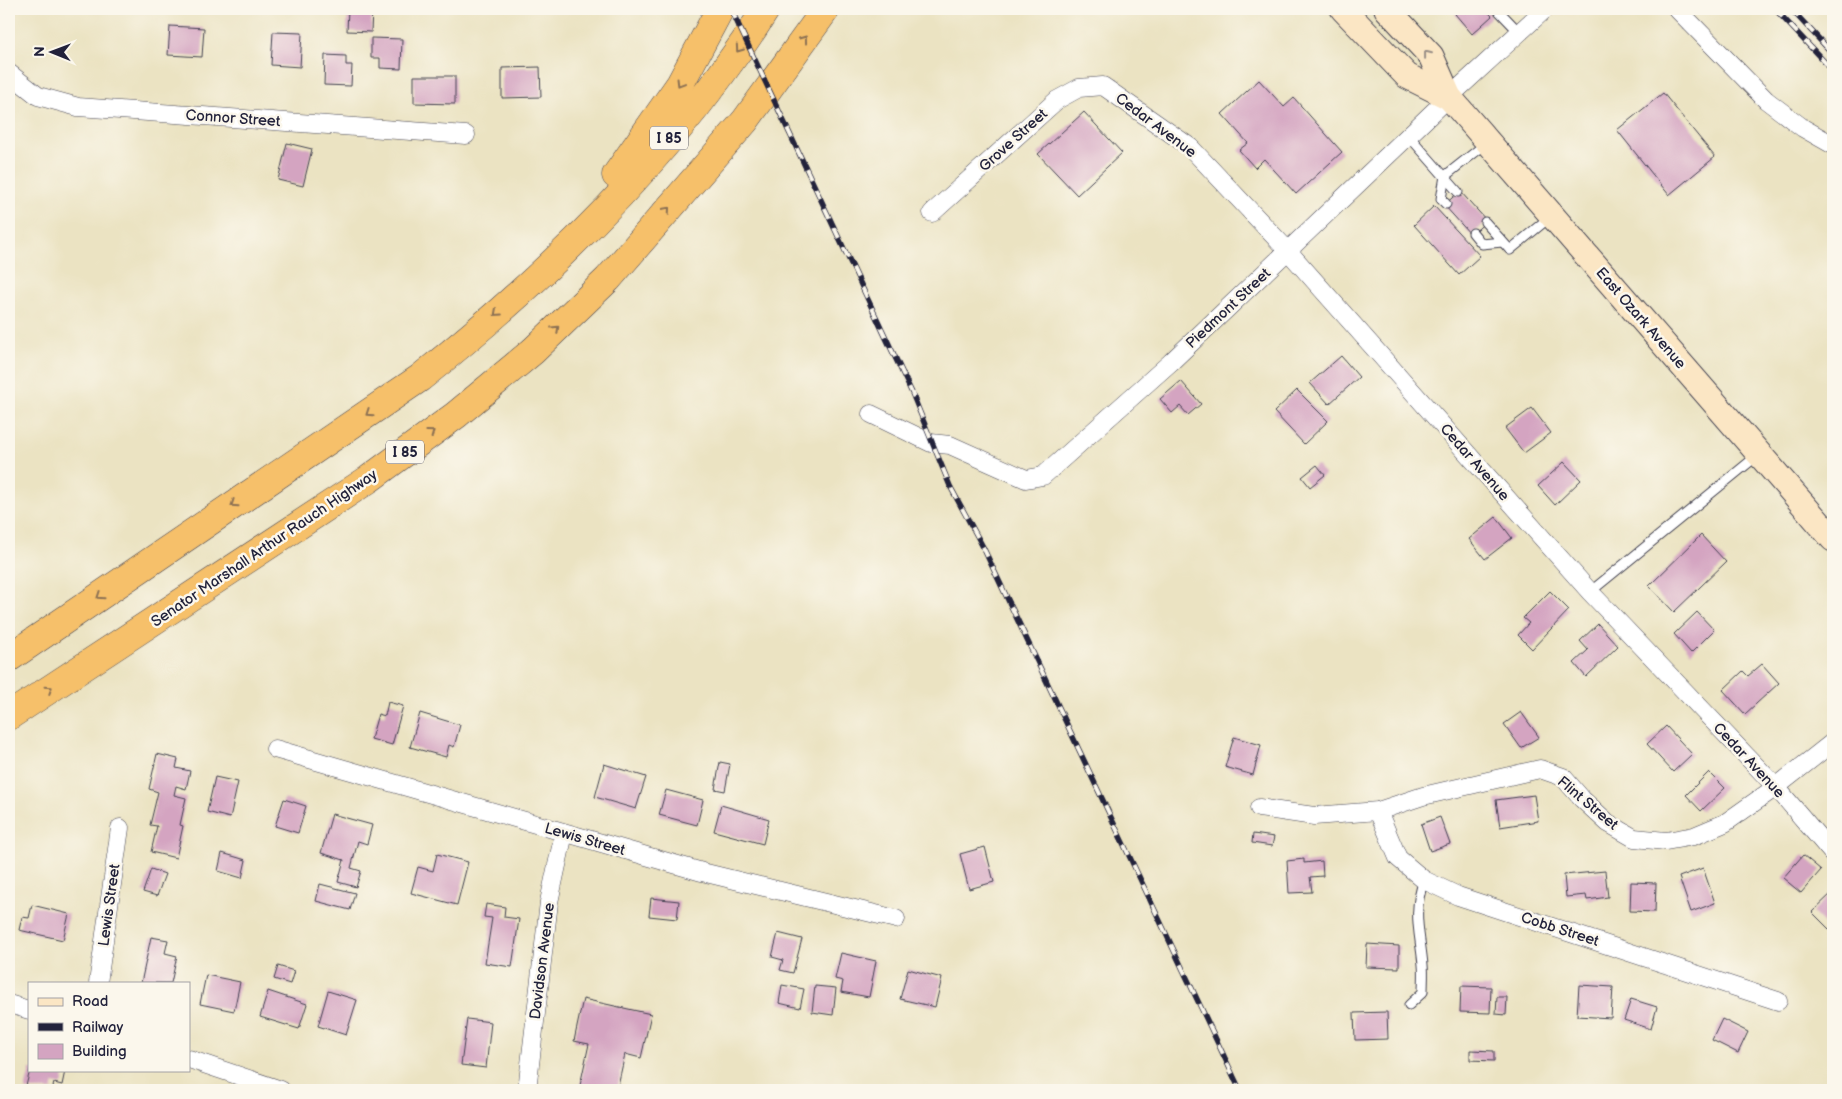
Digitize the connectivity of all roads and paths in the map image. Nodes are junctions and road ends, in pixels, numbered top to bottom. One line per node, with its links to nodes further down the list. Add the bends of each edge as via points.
1 (720, 9): 26 (highway, one-way to 26, via 680,84)
2 (766, 9): 26 (highway, I 85, one-way to 26, via 712,86 635,177)
3 (826, 9): 32 (highway, Senator Marshall Arthur Rauch Highway / I 85, one-way to 3, via 369,479 456,415 533,351 608,278 745,121)
4 (1343, 9): 12 (main road, East Ozark Avenue, via 1407,76)
5 (1387, 9): 12 (main road, East Ozark Avenue, one-way to 5, via 1431,56)
6 (1497, 9): 9 (lane)
7 (1546, 9): 9 (street, Piedmont Street)
8 (1677, 9): 16 (street, via 1766,100 1803,128)
9 (1519, 32): 12 (street, Piedmont Street)
10 (9, 73): 13 (street, Connor Street, via 38,96 78,107)
11 (1103, 86): 20 (street, Grove Street, via 1079,88 1057,100); 25 (street, Cedar Avenue, via 1190,147)
12 (1448, 97): 14 (street, Piedmont Street); 15 (main road, East Ozark Avenue)
13 (466, 135)
14 (1408, 136): 17 (lane); 25 (street, Piedmont Street)
15 (1488, 142): 17 (lane); 21 (main road, East Ozark Avenue)
16 (1833, 145)
17 (1445, 176): 18 (lane); 19 (lane, via 1442,199)
18 (1458, 192)
19 (1446, 204)
20 (932, 213)
21 (1552, 215): 24 (lane, via 1510,250); 28 (main road, East Ozark Avenue)
22 (1485, 222): 24 (lane)
23 (1473, 233): 24 (lane, via 1482,244)
24 (1502, 242)
25 (1288, 252): 27 (street, Piedmont Street, via 1043,476 1026,479 950,445 931,443); 30 (street, Cedar Avenue)
26 (559, 257): 31 (highway, I 85, one-way to 31, via 471,337 420,378)
27 (871, 414)
28 (1759, 454): 29 (main road, East Ozark Avenue); 30 (lane)
29 (1833, 539)
30 (1590, 592): 35 (street, Cedar Avenue)
31 (9, 658)
32 (9, 716)
33 (1833, 742): 35 (street, Flint Street)
34 (275, 749): 39 (street, Lewis Street)
35 (1776, 788): 37 (street, Flint Street, via 1725,824 1694,836 1666,841 1634,838 1608,823 1563,777 1540,769 1423,796); 40 (street, Cedar Avenue)
36 (1259, 808): 37 (street, Flint Street, via 1314,816)
37 (1378, 811): 41 (street, Cobb Street, via 1398,858)
38 (120, 828): 43 (street, Lewis Street)
39 (564, 833): 42 (street, Lewis Street, via 702,872); 50 (street, Davidson Avenue, via 549,902)
40 (1833, 854)
41 (1424, 880): 44 (street, Cobb Street, via 1458,896); 46 (lane, via 1417,897 1416,920 1423,966 1423,992)
42 (896, 919)
43 (98, 982)
44 (1778, 1001)
45 (9, 1004): 47 (street)
46 (1409, 1005)
47 (28, 1010)
48 (190, 1059): 49 (street)
49 (281, 1090)
50 (527, 1090)

